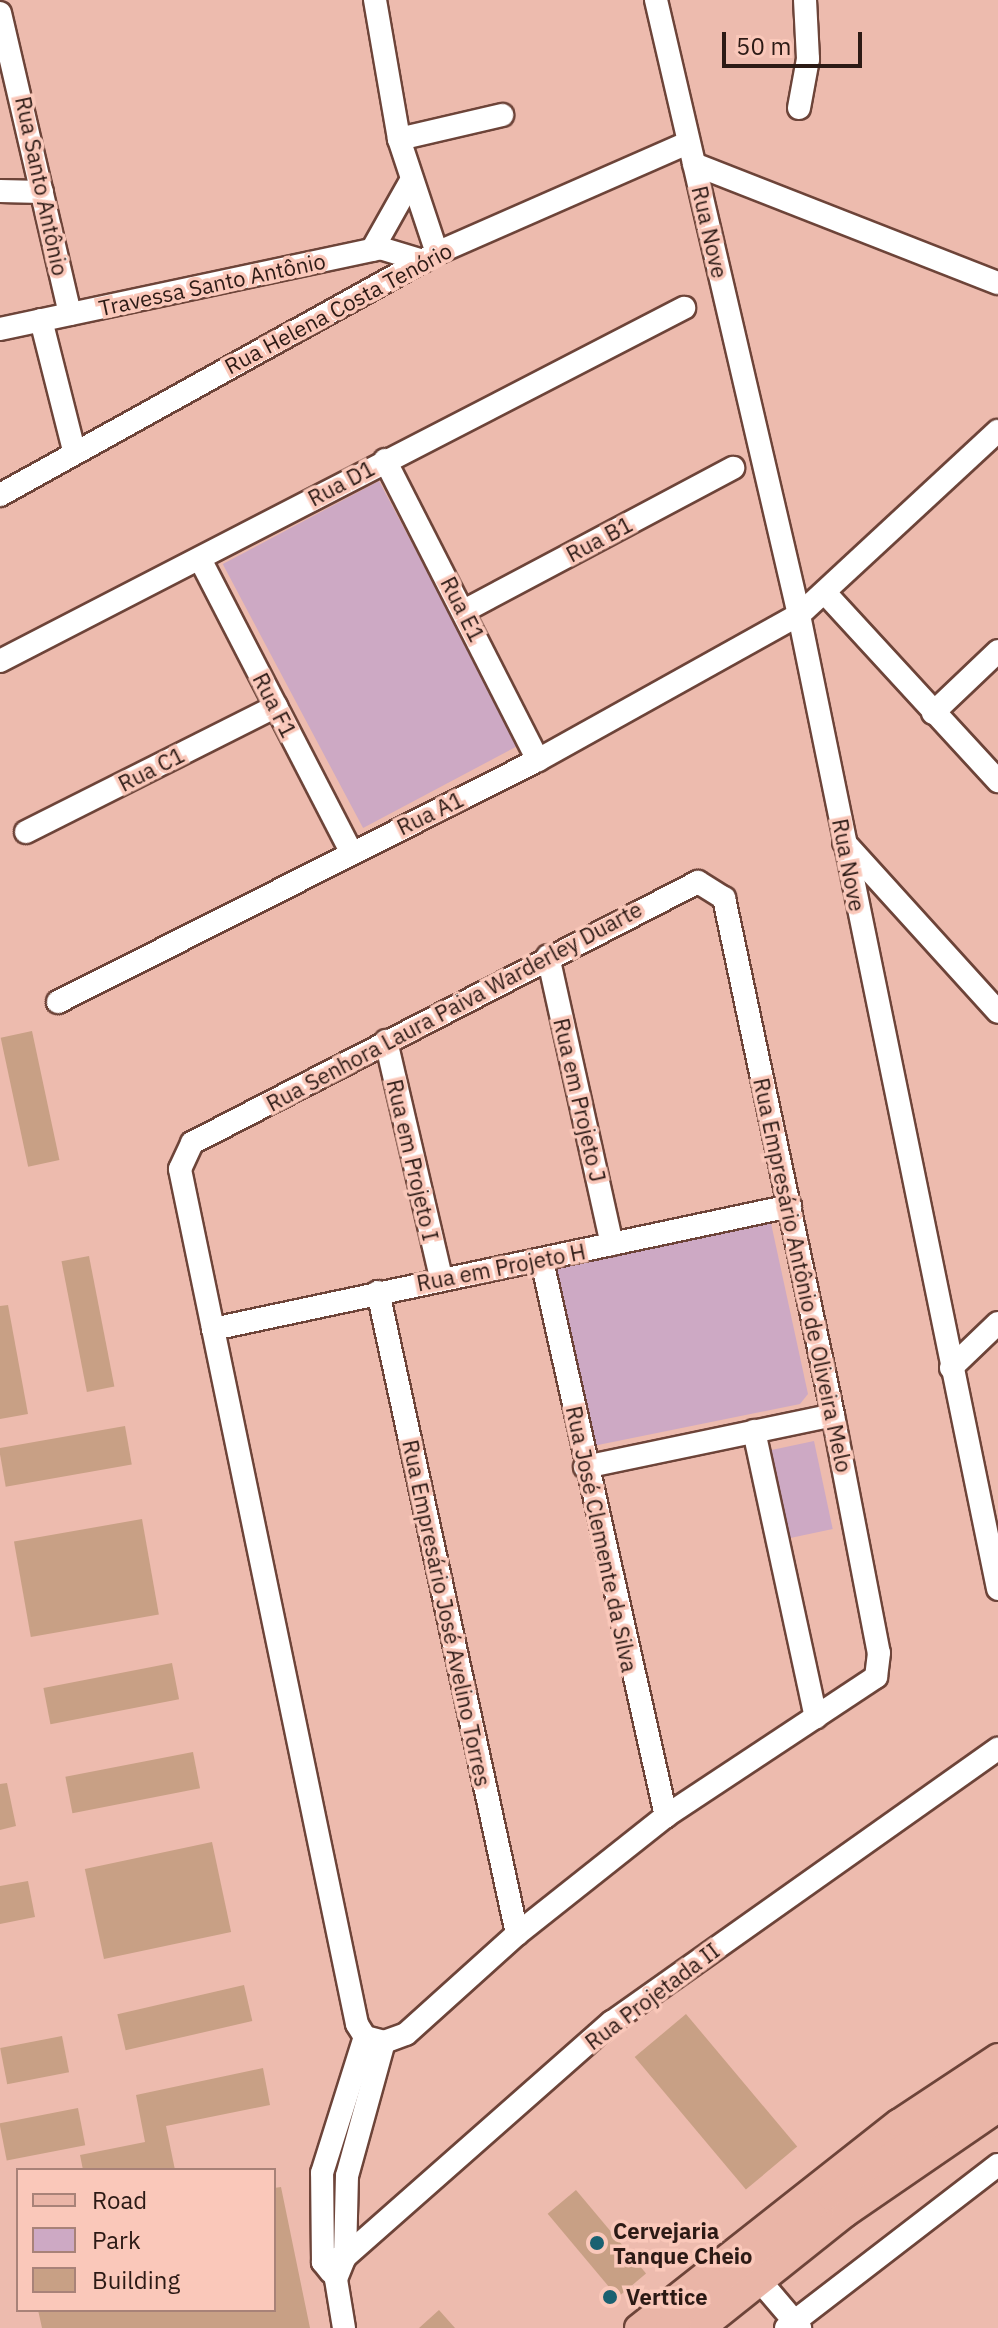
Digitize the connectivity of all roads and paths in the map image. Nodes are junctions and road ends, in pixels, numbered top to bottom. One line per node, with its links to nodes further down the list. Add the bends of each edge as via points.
1 (375, 0): 8 (street)
2 (656, 0): 9 (street, Rua Nove)
3 (805, 0): 6 (street, via 808,59)
4 (0, 13): 5 (street, Rua Santo Antônio)
5 (6, 52): 12 (street, Rua Santo Antônio)
6 (799, 108)
7 (502, 115): 8 (street)
8 (399, 139): 10 (street)
9 (691, 153): 14 (street, Rua Helena Costa Tenório); 15 (street); 28 (street, Rua Nove)
10 (412, 179): 13 (street); 14 (street)
11 (0, 191): 12 (street)
12 (42, 192): 17 (street, Rua Santo Antônio)
13 (372, 250): 14 (street, Travessa Santo Antônio, via 392,248); 17 (street, Travessa Santo Antônio)
14 (430, 257): 21 (street, Rua Helena Costa Tenório)
15 (998, 283)
16 (684, 308): 22 (street, Rua D1)
17 (70, 314): 18 (street, Travessa Santo Antônio)
18 (41, 320): 19 (street, Travessa Santo Antônio); 21 (street)
19 (0, 329)
20 (998, 431): 26 (street, Rua A1)
21 (74, 450): 24 (street, Rua Helena Costa Tenório)
22 (385, 460): 25 (street, Rua D1); 27 (street, Rua E1)
23 (733, 468): 27 (street, Rua B1)
24 (0, 495)
25 (200, 559): 30 (street, Rua D1); 31 (street, Rua F1)
26 (827, 595): 28 (street, Rua A1); 32 (street)
27 (464, 611): 33 (street, Rua E1)
28 (799, 615): 33 (street, Rua A1); 36 (street, Rua Nove)
29 (998, 651): 32 (street)
30 (0, 661)
31 (276, 706): 35 (street, Rua C1); 37 (street, Rua F1)
32 (933, 713): 34 (street)
33 (538, 760): 37 (street, Rua A1)
34 (998, 781)
35 (26, 832)
36 (844, 841): 41 (street); 50 (street, Rua Nove)
37 (351, 852): 40 (street, Rua A1)
38 (718, 888): 39 (street, Rua Senhora Laura Paiva Warderley Duarte, via 698,882 661,896); 43 (street, Rua Empresário Antônio de Oliveira Melo)
39 (548, 956): 42 (street, Rua Senhora Laura Paiva Warderley Duarte); 44 (street, Rua em Projeto J)
40 (58, 1002)
41 (998, 1012)
42 (386, 1041): 46 (street, Rua em Projeto I); 49 (street, Rua Senhora Laura Paiva Warderley Duarte, via 192,1143 181,1189)
43 (790, 1206): 44 (street, Rua em Projeto H); 51 (street, Rua Empresário Antônio de Oliveira Melo)
44 (612, 1244): 45 (street, Rua em Projeto H)
45 (542, 1261): 46 (street, Rua em Projeto H); 53 (street, Rua José Clemente da Silva)
46 (441, 1278): 47 (street, Rua em Projeto H)
47 (378, 1292): 49 (street, Rua em Projeto H); 58 (street, Rua Empresário José Avelino Torres)
48 (998, 1323): 50 (street)
49 (213, 1329): 59 (street)
50 (951, 1368): 54 (street, Rua Nove)
51 (833, 1415): 52 (street); 55 (street, Rua Empresário Antônio de Oliveira Melo, via 879,1665 865,1687)
52 (754, 1431): 53 (street); 55 (street)
53 (585, 1467): 57 (street, Rua José Clemente da Silva)
54 (998, 1589)
55 (816, 1717): 57 (street)
56 (998, 1749): 68 (street, Rua Projetada II, via 612,2022)
57 (666, 1816): 58 (street)
58 (517, 1934): 59 (street, via 406,2034)
59 (374, 2039): 66 (street); 67 (street, via 322,2173)
60 (998, 2057): 64 (main road)
61 (998, 2083): 62 (main road)
62 (965, 2106): 64 (main road); 73 (main road, via 831,2197)
63 (998, 2109): 69 (main road)
64 (918, 2110): 72 (main road)
65 (998, 2165): 70 (street)
66 (343, 2205): 67 (street); 68 (street)
67 (319, 2206): 68 (street)
68 (335, 2266): 71 (street)
69 (760, 2281): 70 (street); 74 (main road)
70 (793, 2326)
71 (344, 2328)
72 (638, 2328)
73 (669, 2328)
74 (702, 2328)

